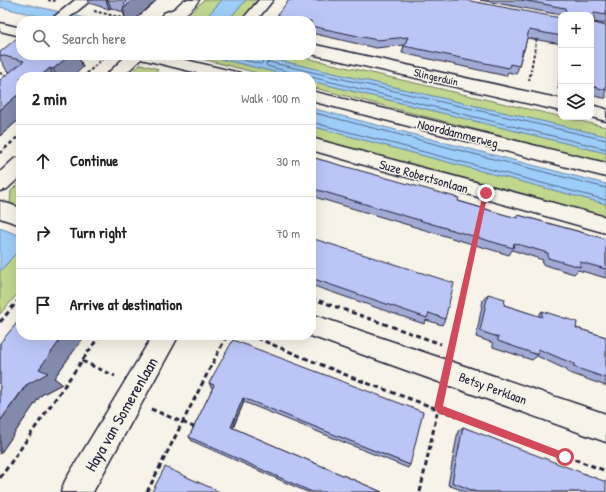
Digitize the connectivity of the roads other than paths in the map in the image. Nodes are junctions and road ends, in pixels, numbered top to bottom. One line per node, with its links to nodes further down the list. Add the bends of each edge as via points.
1 (84, 0): 4 (street)
2 (192, 0): 5 (street)
3 (266, 0): 6 (street)
4 (62, 16)
5 (179, 16)
6 (252, 16)
7 (0, 26): 8 (street)
8 (16, 31)
9 (316, 50): 15 (street, Slingerduin)
10 (131, 60): 12 (street)
11 (166, 60): 13 (street)
12 (117, 72)
13 (214, 72)
14 (316, 97): 20 (street, Noorddammerweg)
15 (558, 104)
16 (594, 112): 17 (street)
17 (606, 115)
18 (316, 145): 24 (street, Suze Robertsonlaan)
19 (16, 169): 21 (street)
20 (606, 170)
21 (0, 184)
22 (0, 209): 23 (street)
23 (16, 215)
24 (606, 225)
25 (316, 327): 27 (street, Betsy Perklaan)
26 (164, 340): 28 (street, Haya van Somerenlaan)
27 (606, 428)
28 (76, 492)

